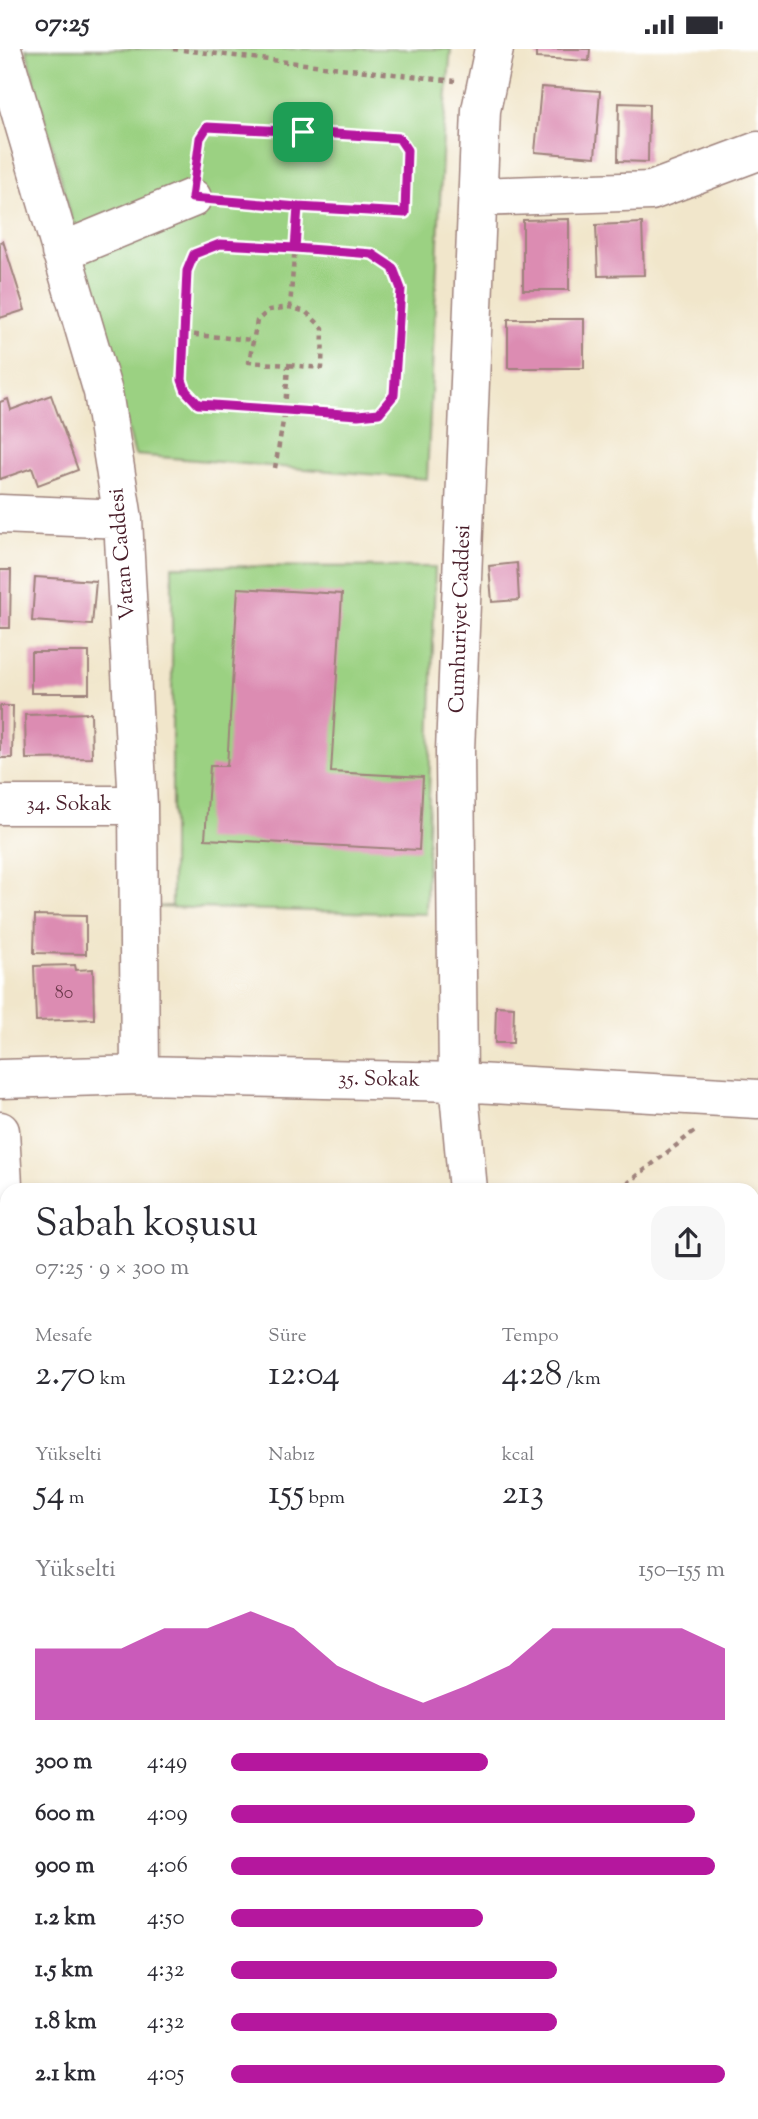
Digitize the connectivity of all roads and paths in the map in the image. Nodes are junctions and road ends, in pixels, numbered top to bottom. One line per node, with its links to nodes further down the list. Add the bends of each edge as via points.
1 (2, 49): 9 (street, Vatan Caddesi)
2 (173, 49): 3 (path, via 448,81)
3 (491, 65): 5 (street, Cumhuriyet Caddesi, via 481,110)
4 (758, 151): 5 (street, via 651,191)
5 (478, 197): 22 (street, Cumhuriyet Caddesi, via 455,751)
6 (192, 198): 7 (path); 7 (path, via 200,138 207,127 399,138 407,150 405,213); 9 (street)
7 (298, 207): 8 (path)
8 (295, 248): 10 (path); 11 (path, via 220,244 194,254 187,271); 14 (path, via 372,254 393,268 401,289 394,395 379,413)
9 (61, 251): 17 (street, Vatan Caddesi, via 103,392)
10 (289, 307): 12 (path, via 263,315); 13 (path, via 306,312 323,328 323,368)
11 (184, 334): 12 (path); 14 (path, via 182,380 198,404)
12 (253, 340): 13 (path, via 249,362)
13 (288, 365): 14 (path)
14 (285, 410): 15 (path)
15 (275, 468)
16 (0, 514): 17 (street)
17 (123, 519): 19 (street, Vatan Caddesi)
18 (0, 805): 19 (street, 34. Sokak)
19 (138, 805): 20 (street, Vatan Caddesi)
20 (140, 1075): 21 (street, 35. Sokak); 22 (street, 35. Sokak)
21 (0, 1079)
22 (458, 1082): 23 (street, 35. Sokak); 26 (street, Cumhuriyet Caddesi)
23 (748, 1098): 27 (path)
24 (0, 1131): 25 (street)
25 (3, 1183)
26 (467, 1183)
27 (629, 1183)

